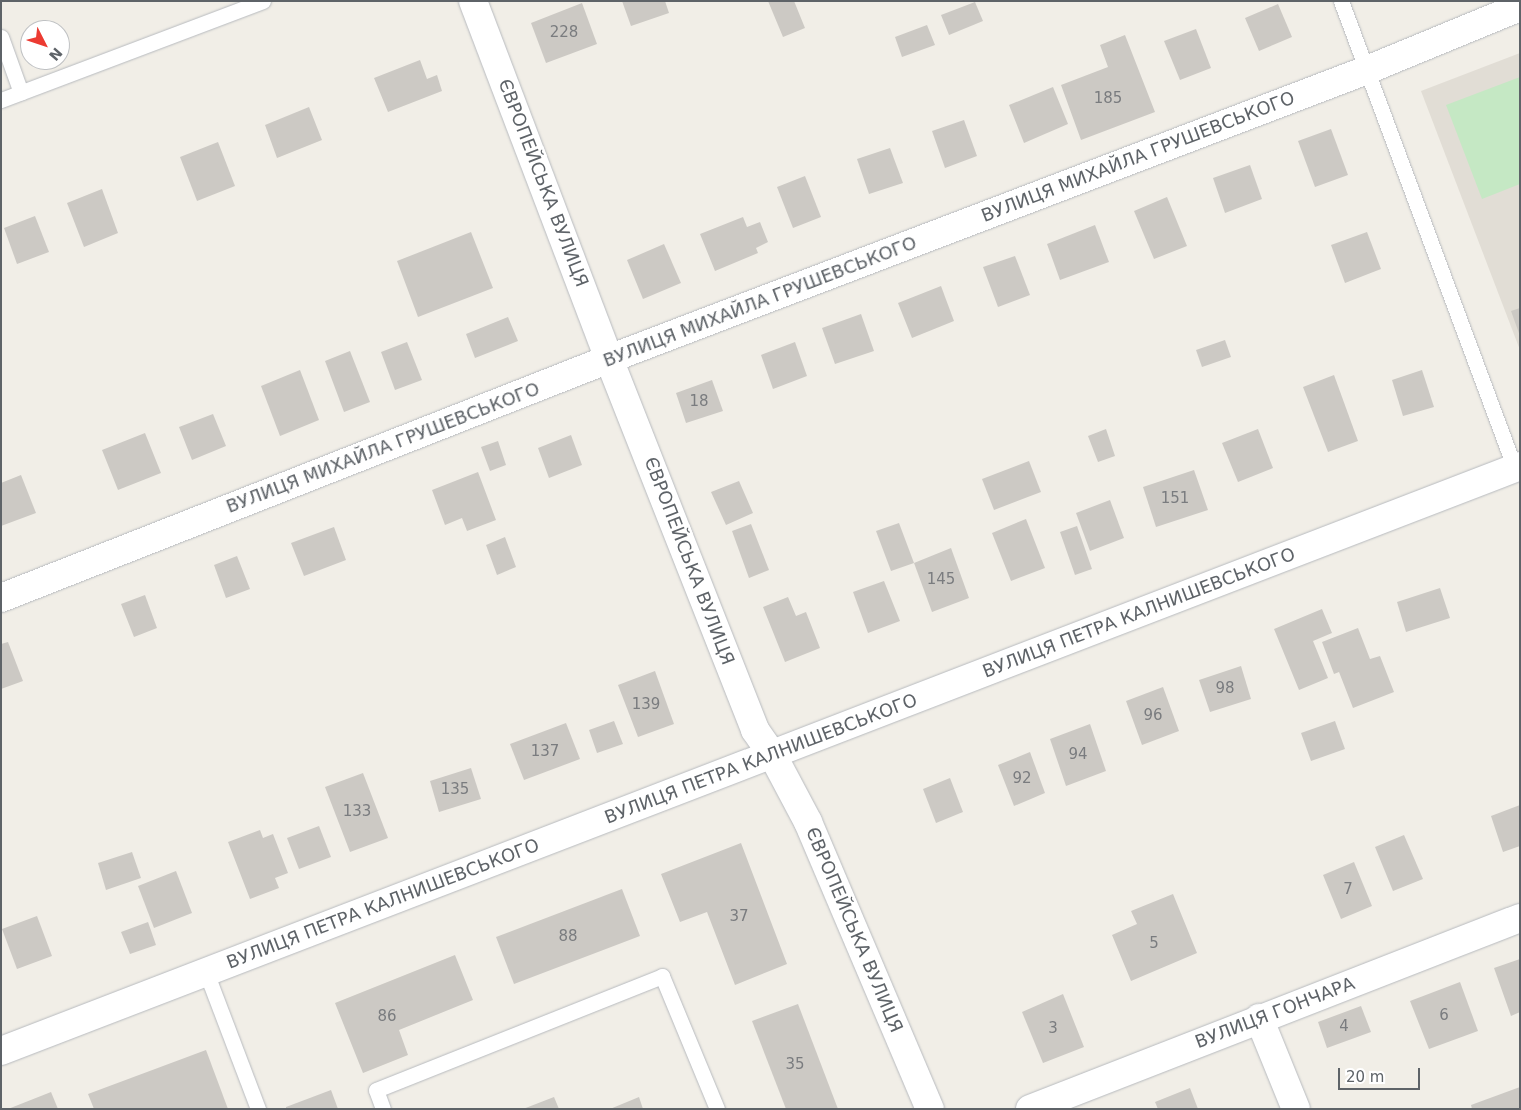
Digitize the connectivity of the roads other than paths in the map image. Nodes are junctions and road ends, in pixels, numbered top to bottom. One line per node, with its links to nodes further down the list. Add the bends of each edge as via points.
1 (263, 1): 7 (lane)
2 (474, 1): 9 (street, ЄВРОПЕЙСЬКА ВУЛИЦЯ)
3 (1341, 1): 6 (lane)
4 (1520, 7): 6 (street, ВУЛИЦЯ МИХАЙЛА ГРУШЕВСЬКОГО)
5 (1, 37): 7 (lane)
6 (1367, 70): 9 (street, ВУЛИЦЯ МИХАЙЛА ГРУШЕВСЬКОГО); 10 (lane)
7 (20, 93): 8 (lane)
8 (1, 100)
9 (609, 359): 11 (street, ВУЛИЦЯ МИХАЙЛА ГРУШЕВСЬКОГО); 12 (street, ЄВРОПЕЙСЬКА ВУЛИЦЯ, via 755,730)
10 (1518, 467): 12 (street, ВУЛИЦЯ ПЕТРА КАЛНИШЕВСЬКОГО)
11 (1, 598)
12 (772, 754): 14 (street, ВУЛИЦЯ ПЕТРА КАЛНИШЕВСЬКОГО); 20 (street, ЄВРОПЕЙСЬКА ВУЛИЦЯ, via 808,822)
13 (1520, 918): 15 (street, ВУЛИЦЯ ГОНЧАРА)
14 (206, 972): 16 (street, ВУЛИЦЯ ПЕТРА КАЛНИШЕВСЬКОГО); 17 (lane)
15 (1259, 1018): 21 (street, ВУЛИЦЯ ГОНЧАРА); 22 (street)
16 (1, 1050)
17 (258, 1109)
18 (384, 1109): 19 (lane, via 376,1090 662,976)
19 (717, 1109)
20 (930, 1109)
21 (1030, 1109)
22 (1296, 1109)

